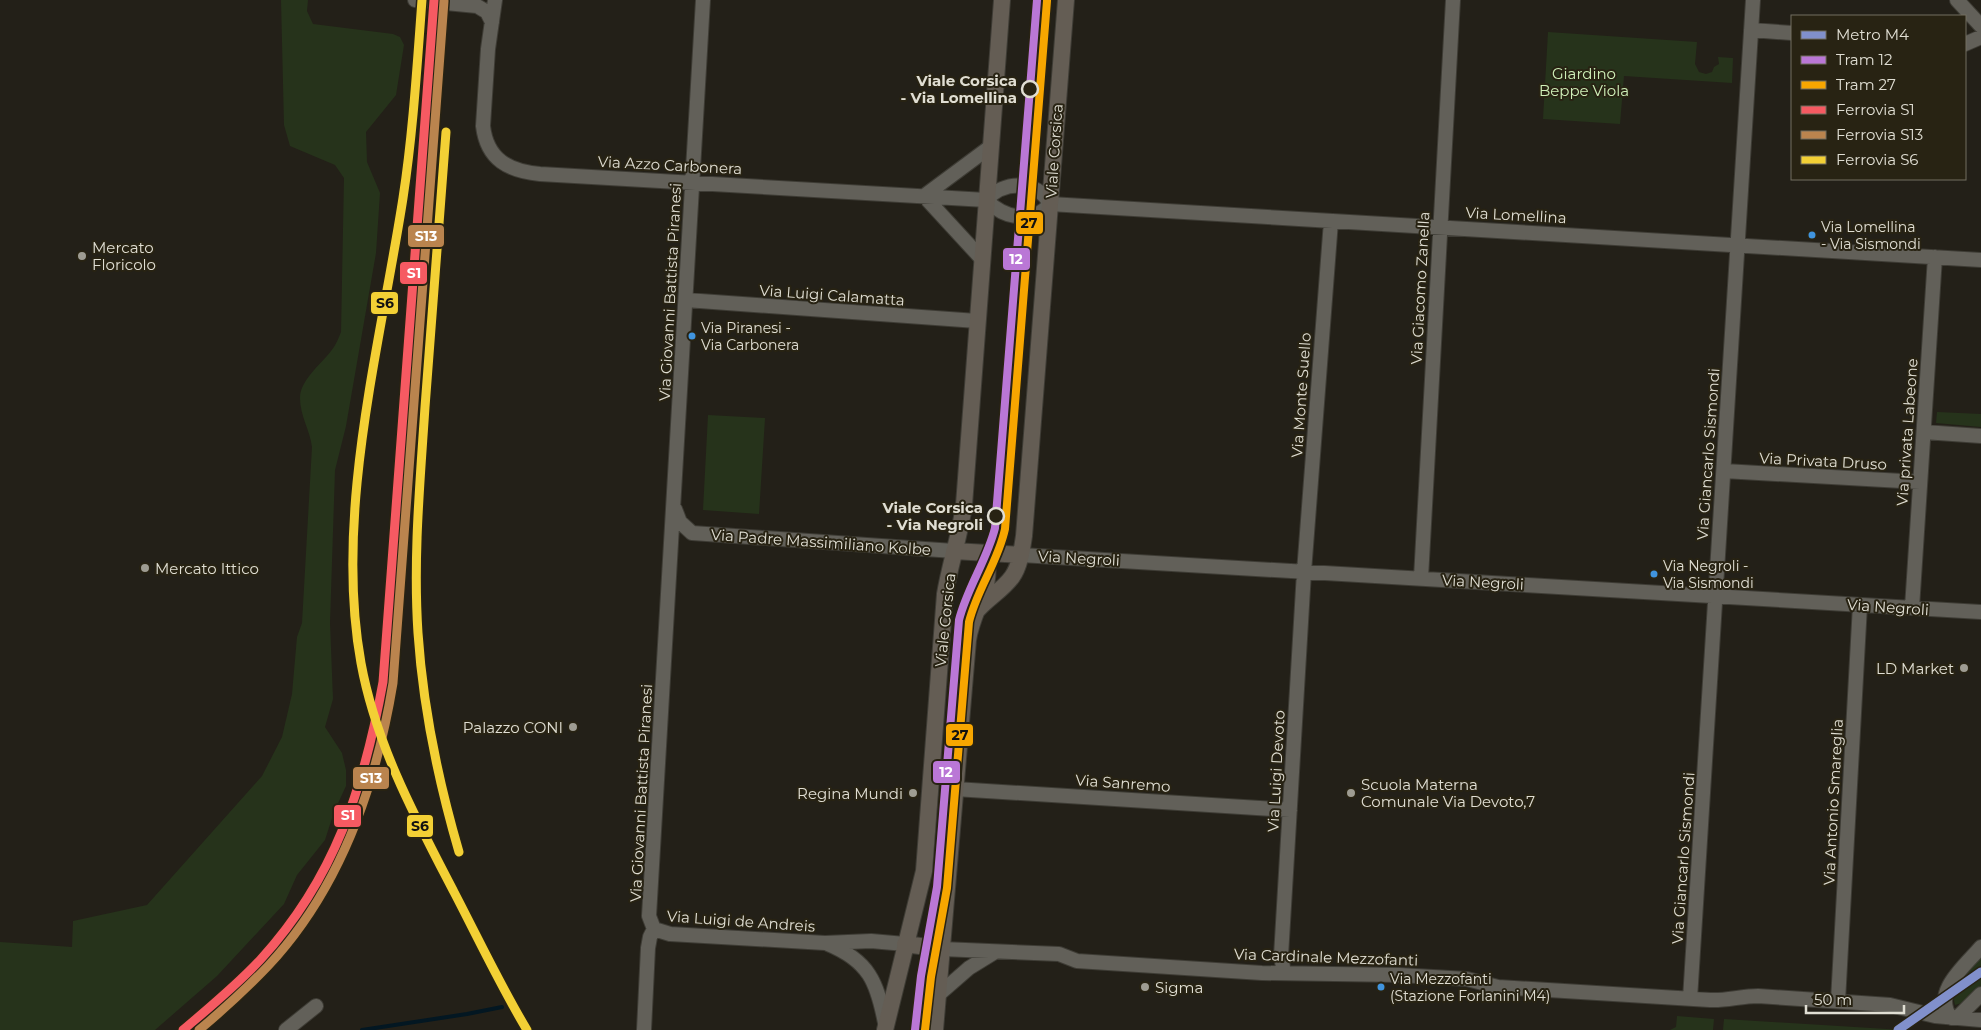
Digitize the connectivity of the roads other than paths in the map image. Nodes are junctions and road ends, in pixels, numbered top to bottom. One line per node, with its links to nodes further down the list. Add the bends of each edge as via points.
1 (415, 0): 9 (street)
2 (495, 0): 10 (street, Via Azzo Carbonera)
3 (703, 0): 18 (street, Via Giovanni Battista Piranesi)
4 (1002, 0): 17 (main road, Viale Corsica)
5 (1066, 0): 21 (main road, Viale Corsica)
6 (1453, 0): 23 (street, Via Giacomo Zanella)
7 (1753, 0): 12 (street, Via Giancarlo Sismondi)
8 (1957, 0): 11 (street)
9 (460, 4): 10 (street, via 482,8); 16 (street, via 482,19)
10 (492, 22): 16 (street, Via Azzo Carbonera)
11 (1981, 26)
12 (1751, 30): 13 (street); 24 (street, Via Giancarlo Sismondi)
13 (1791, 33)
14 (1981, 37): 15 (street)
15 (1966, 44)
16 (488, 50): 18 (street, Via Azzo Carbonera, via 484,136 492,152 514,170)
17 (990, 147): 19 (street); 20 (main road, Viale Corsica)
18 (692, 183): 19 (street, Via Azzo Carbonera); 28 (street, Via Giovanni Battista Piranesi)
19 (924, 196): 20 (street, Via Azzo Carbonera); 26 (street)
20 (986, 200): 21 (street, via 1002,213 1017,217 1034,215); 21 (street, via 1001,188 1020,185 1036,190); 26 (main road, Viale Corsica)
21 (1050, 204): 22 (street, Via Lomellina); 39 (main road, Viale Corsica)
22 (1331, 221): 23 (street, Via Lomellina); 40 (street, Via Monte Suello)
23 (1440, 227): 24 (street, Via Lomellina); 41 (street, Via Giacomo Zanella)
24 (1738, 245): 25 (street, Via Lomellina); 32 (street, Via Giancarlo Sismondi)
25 (1935, 257): 27 (street, Via Lomellina); 30 (street, Via privata Labeone)
26 (981, 258): 29 (main road, Viale Corsica)
27 (1981, 260)
28 (686, 300): 29 (street, Via Luigi Calamatta); 34 (street, Via Giovanni Battista Piranesi)
29 (977, 321): 36 (main road, Viale Corsica, via 964,505 961,531)
30 (1924, 432): 31 (street); 33 (street, Via privata Labeone)
31 (1981, 436)
32 (1724, 471): 33 (street, Via Privata Druso); 42 (street, Via Giancarlo Sismondi)
33 (1920, 482): 44 (street, Via privata Labeone)
34 (674, 506): 35 (street, Via Padre Massimiliano Kolbe, via 680,522); 38 (street, Via Giovanni Battista Piranesi)
35 (692, 533): 36 (street, Via Padre Massimiliano Kolbe); 38 (street, via 679,539)
36 (954, 551): 37 (main road, Via Padre Massimiliano Kolbe); 51 (main road, Viale Corsica, via 945,594 924,871)
37 (986, 553): 39 (main road, Via Negroli); 46 (main road, Viale Corsica, via 988,579)
38 (671, 555): 49 (street, Via Giovanni Battista Piranesi, via 650,916)
39 (1021, 555): 40 (street, Via Negroli); 46 (main road, Viale Corsica, via 1011,580 984,601)
40 (1304, 572): 41 (street, Via Negroli); 48 (street, Via Luigi Devoto)
41 (1421, 578): 42 (street, Via Negroli)
42 (1716, 596): 43 (street, Via Negroli); 58 (street, Via Giancarlo Sismondi)
43 (1860, 605): 44 (street, Via Negroli); 59 (street, Via Antonio Smareglia)
44 (1912, 608): 45 (street, Via Negroli)
45 (1981, 612)
46 (975, 613): 47 (main road, Viale Corsica, via 968,640)
47 (955, 789): 48 (street, Via Sanremo); 53 (main road, Viale Corsica)
48 (1290, 810): 55 (street, Via Luigi Devoto, via 1282,956)
49 (654, 929): 50 (street, Via Luigi de Andreis, via 670,934); 65 (street, Via Giovanni Battista Piranesi, via 648,948)
50 (825, 943): 51 (street, Via Luigi de Andreis, via 871,941); 63 (street, via 845,951 869,973 877,987)
51 (905, 944): 53 (main road); 63 (main road, Viale Corsica)
52 (1981, 947): 61 (street, via 1945,992 1946,1010)
53 (942, 949): 54 (street, Via Cardinale Mezzofanti); 56 (main road, Viale Corsica)
54 (998, 950): 55 (street, Via Cardinale Mezzofanti, via 1059,954 1077,961); 56 (street, via 969,968)
55 (1284, 973): 58 (street, Via Cardinale Mezzofanti, via 1399,974 1467,979 1498,987)
56 (938, 994): 66 (main road)
57 (1981, 994): 61 (street)
58 (1690, 999): 59 (street, Via Cardinale Mezzofanti, via 1726,1000 1752,996)
59 (1838, 1001): 61 (street, Via Cardinale Mezzofanti, via 1895,1005)
60 (316, 1006): 64 (street)
61 (1954, 1018): 62 (street, Via Cardinale Mezzofanti)
62 (1981, 1020)
63 (885, 1026)
64 (286, 1030)
65 (644, 1030)
66 (936, 1030)

